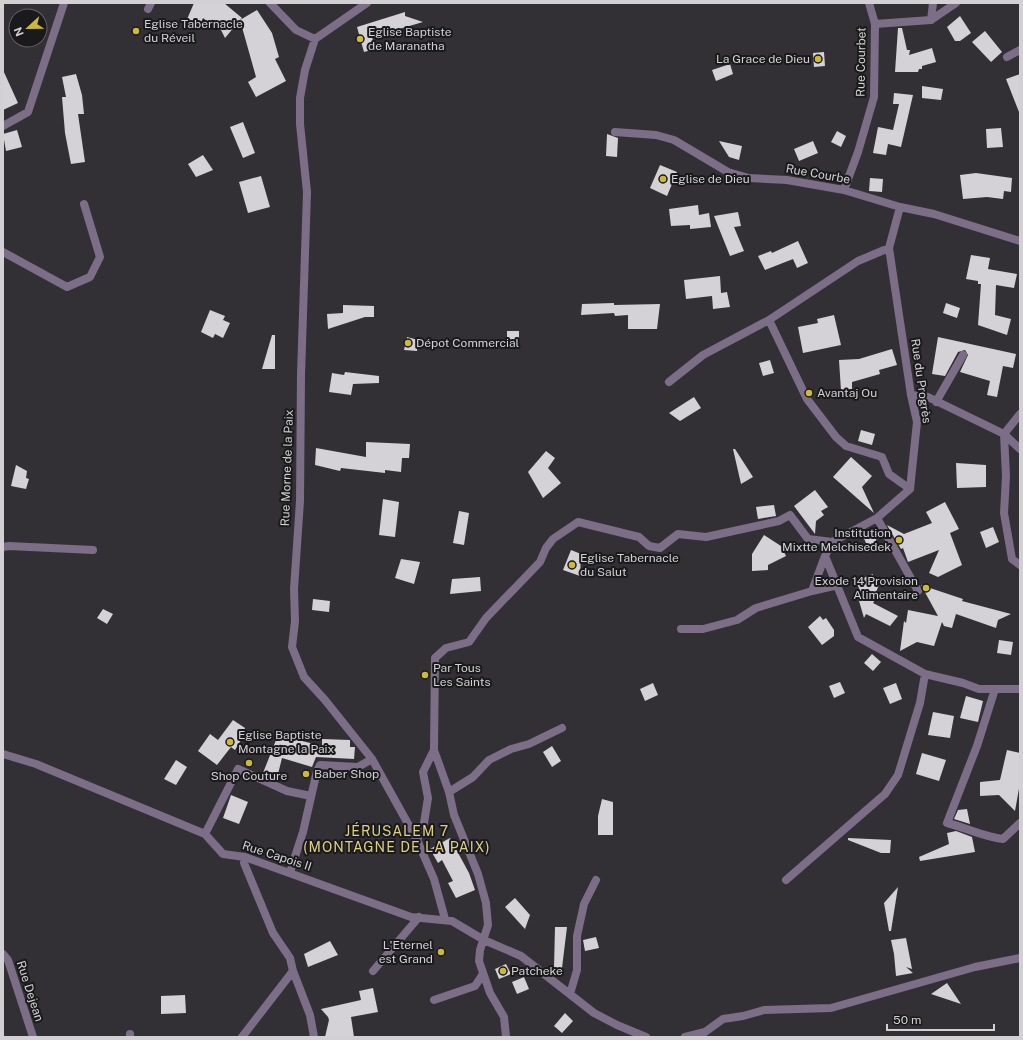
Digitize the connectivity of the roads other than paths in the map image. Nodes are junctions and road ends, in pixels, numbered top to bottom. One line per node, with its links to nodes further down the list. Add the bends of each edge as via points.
1 (64, 3): 12 (street, via 28,112)
2 (270, 3): 9 (street, via 296,30)
3 (367, 3): 9 (street)
4 (868, 3): 8 (street, Rue Courbet)
5 (933, 3): 7 (street)
6 (956, 3): 7 (street)
7 (931, 20): 8 (street)
8 (875, 24): 14 (street, Rue Courbet, via 874,97)
9 (315, 39): 45 (street, Rue Morne de la Paix, via 305,70 300,98 307,192 300,501 292,647 304,678)
10 (1020, 50): 11 (street)
11 (1007, 57)
12 (3, 126)
13 (615, 132): 14 (street, Rue Courbe, via 656,135 674,140 728,172 749,178 787,180)
14 (844, 190): 16 (street, Rue Courbe)
15 (84, 204): 19 (street, via 100,257 90,278 66,287)
16 (900, 207): 17 (street, Rue Courbe, via 934,214); 18 (street, Rue du Progrès)
17 (1020, 241)
18 (889, 248): 20 (street, via 858,261); 23 (street, Rue du Progrès)
19 (3, 252)
20 (769, 320): 22 (street, via 703,355); 28 (street, via 804,395 836,437 846,446 882,457 889,474)
21 (963, 355): 24 (street)
22 (669, 382)
23 (911, 395): 24 (street, via 928,397); 28 (street, Rue du Progrès, via 917,422)
24 (936, 402): 26 (street)
25 (1020, 414): 26 (street)
26 (1004, 434): 27 (street); 34 (street, via 1004,513 1012,559)
27 (1020, 449)
28 (910, 489): 29 (street)
29 (877, 518): 30 (street); 37 (street)
30 (832, 542): 33 (street); 43 (street, via 808,539 790,515 779,521 706,537 678,534 660,548 649,546 639,537 578,522 553,539 540,562 486,618 469,642 446,648 435,658)
31 (3, 547): 32 (street)
32 (93, 550)
33 (825, 556): 35 (street); 36 (street)
34 (1020, 565)
35 (838, 585): 36 (street); 39 (street, via 858,636)
36 (812, 591): 38 (street, via 756,608 737,620 703,629)
37 (918, 591)
38 (681, 629)
39 (925, 674): 40 (street, via 979,689); 54 (street, via 920,703 898,775 885,794)
40 (995, 689): 41 (street); 48 (street, via 978,746 947,823 986,837 1003,839)
41 (1020, 689)
42 (562, 728): 46 (street, via 489,760 473,777)
43 (434, 750): 46 (street); 50 (street, via 423,772 428,798 424,823)
44 (3, 754): 49 (street, Rue Capois II, via 36,764)
45 (372, 759): 47 (street, via 358,767 320,764); 50 (street, Rue Morne de la Paix)
46 (449, 792): 57 (street, via 454,815 478,874 486,903 488,925)
47 (311, 796): 49 (street, via 287,791 238,769); 52 (street)
48 (1020, 823)
49 (205, 834): 51 (street, Rue Capois II, via 223,854)
50 (417, 840): 56 (street, Rue Morne de la Paix, via 434,879)
51 (245, 856): 52 (street, Rue Capois II); 60 (street, via 244,863 273,933 290,958)
52 (290, 872): 55 (street, Rue Capois II, via 411,917)
53 (596, 880): 63 (street, via 584,904 577,936 577,970)
54 (786, 880)
55 (419, 917): 56 (street, Rue Capois II); 61 (street)
56 (446, 919): 57 (street, Rue Capois II)
57 (484, 940): 62 (street, via 479,962); 63 (street, Rue Capois II, via 521,956)
58 (3, 954): 65 (street, Rue Dejean, via 8,960)
59 (1020, 958): 70 (street, via 975,967 831,1008 764,1010 723,1019 705,1032)
60 (293, 971): 66 (street); 67 (street, via 310,1015)
61 (373, 971)
62 (483, 974): 64 (street, via 475,986); 68 (street, via 490,993 504,1016)
63 (570, 994): 69 (street, Rue Capois II, via 594,1012)
64 (434, 1000)
65 (33, 1037)
66 (242, 1037)
67 (314, 1037)
68 (506, 1037)
69 (646, 1037)
70 (685, 1037)

